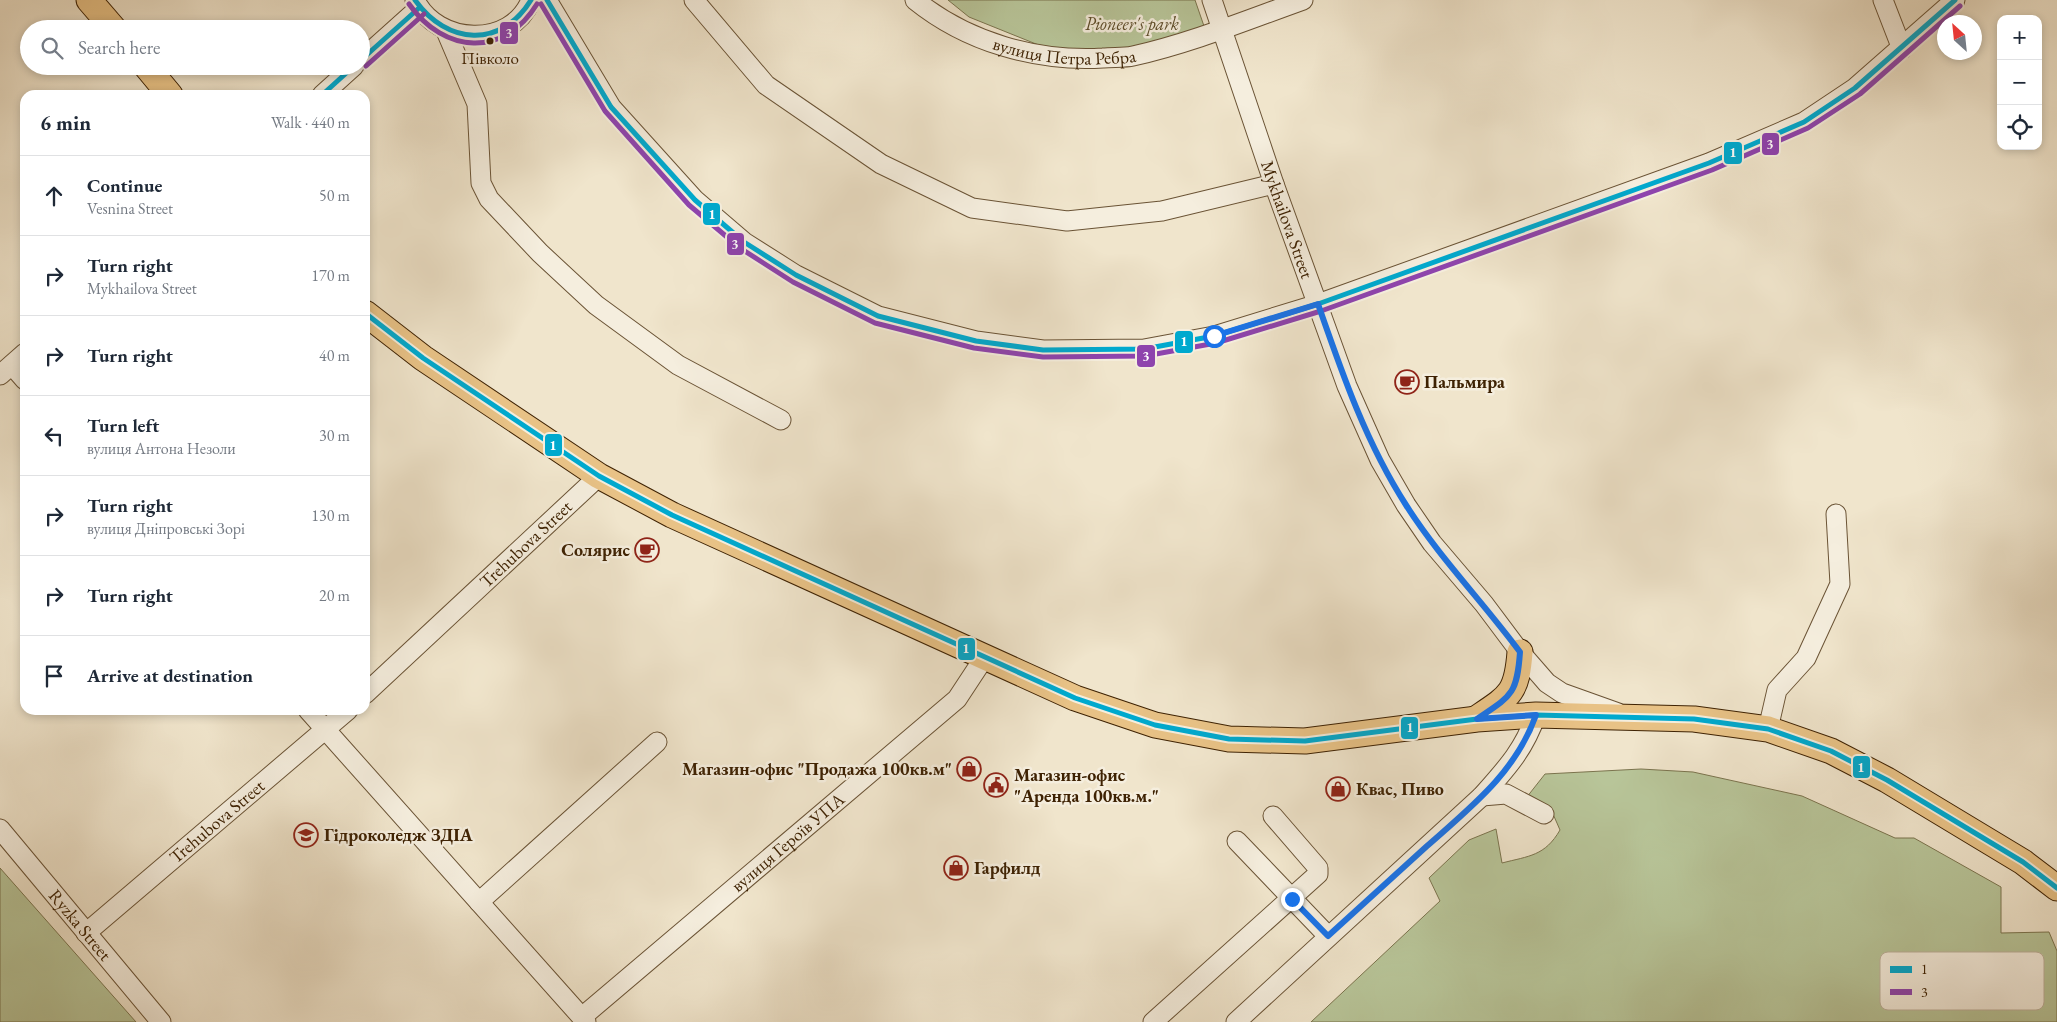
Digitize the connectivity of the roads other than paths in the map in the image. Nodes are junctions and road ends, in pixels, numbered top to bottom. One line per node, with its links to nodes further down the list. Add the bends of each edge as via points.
1 (90, 0): 11 (main road)
2 (531, 0): 13 (street, via 518,18 502,30 465,36)
3 (547, 0): 21 (street, via 612,108 695,200 744,242 796,275 878,316 976,341 1043,350 1144,349 1214,336)
4 (694, 0): 20 (street, via 766,85 881,164 972,208 1067,221 1162,211)
5 (915, 0): 12 (street, вулиця Петра Ребра, via 957,28 1042,57 1088,59 1132,56)
6 (1212, 0): 12 (street, Mykhailova Street)
7 (1303, 0): 12 (street, вулиця Петра Ребра)
8 (1883, 0): 14 (street)
9 (1955, 0): 14 (street)
10 (417, 4): 13 (street, via 431,21); 15 (street)
11 (107, 20)
12 (1222, 29): 20 (street, Mykhailova Street)
13 (446, 31): 25 (street, via 477,104 481,183 490,199 540,253 596,305 678,364)
14 (1902, 49): 21 (street, via 1855,88 1804,122 1709,163)
15 (370, 51)
16 (153, 75): 18 (main road)
17 (344, 75): 19 (street)
18 (166, 90)
19 (328, 90)
20 (1274, 184): 21 (street, Mykhailova Street)
21 (1318, 304): 28 (street, Mykhailova Street, via 1347,386 1380,460 1406,505 1432,543)
22 (370, 316): 26 (main road, via 423,358)
23 (12, 364): 24 (street)
24 (20, 374)
25 (780, 420)
26 (598, 476): 29 (main road, via 672,514); 30 (street, Trehubova Street)
27 (1836, 514): 36 (street, via 1840,584 1806,658 1777,690)
28 (1520, 652): 34 (street, Mykhailova Street, via 1548,683 1562,693); 35 (main road, via 1512,692)
29 (984, 658): 35 (main road, via 1084,701 1155,725 1229,739 1305,741); 49 (street, вулиця Героїв УПА, via 957,699)
30 (370, 689)
31 (312, 715): 37 (street)
32 (342, 715): 37 (street, Trehubova Street)
33 (1536, 715): 34 (main road); 35 (main road); 39 (street, via 1528,739 1515,759)
34 (1625, 716): 36 (main road, via 1694,718)
35 (1477, 719)
36 (1768, 729): 44 (main road, via 1831,751 1887,780 2023,862)
37 (326, 730): 46 (street); 47 (street, Trehubova Street)
38 (657, 742): 46 (street)
39 (1482, 796): 40 (street, via 1506,794); 48 (street)
40 (1544, 814)
41 (1273, 816): 45 (street, via 1318,868 1318,874)
42 (0, 829): 47 (street, Ryzka Street)
43 (1237, 842): 45 (street)
44 (2057, 888)
45 (1292, 899): 48 (street); 51 (street)
46 (479, 902): 49 (street)
47 (86, 933): 50 (street, Ryzka Street)
48 (1328, 936): 52 (street)
49 (584, 1019)
50 (161, 1022)
51 (1153, 1022)
52 (1236, 1022)

